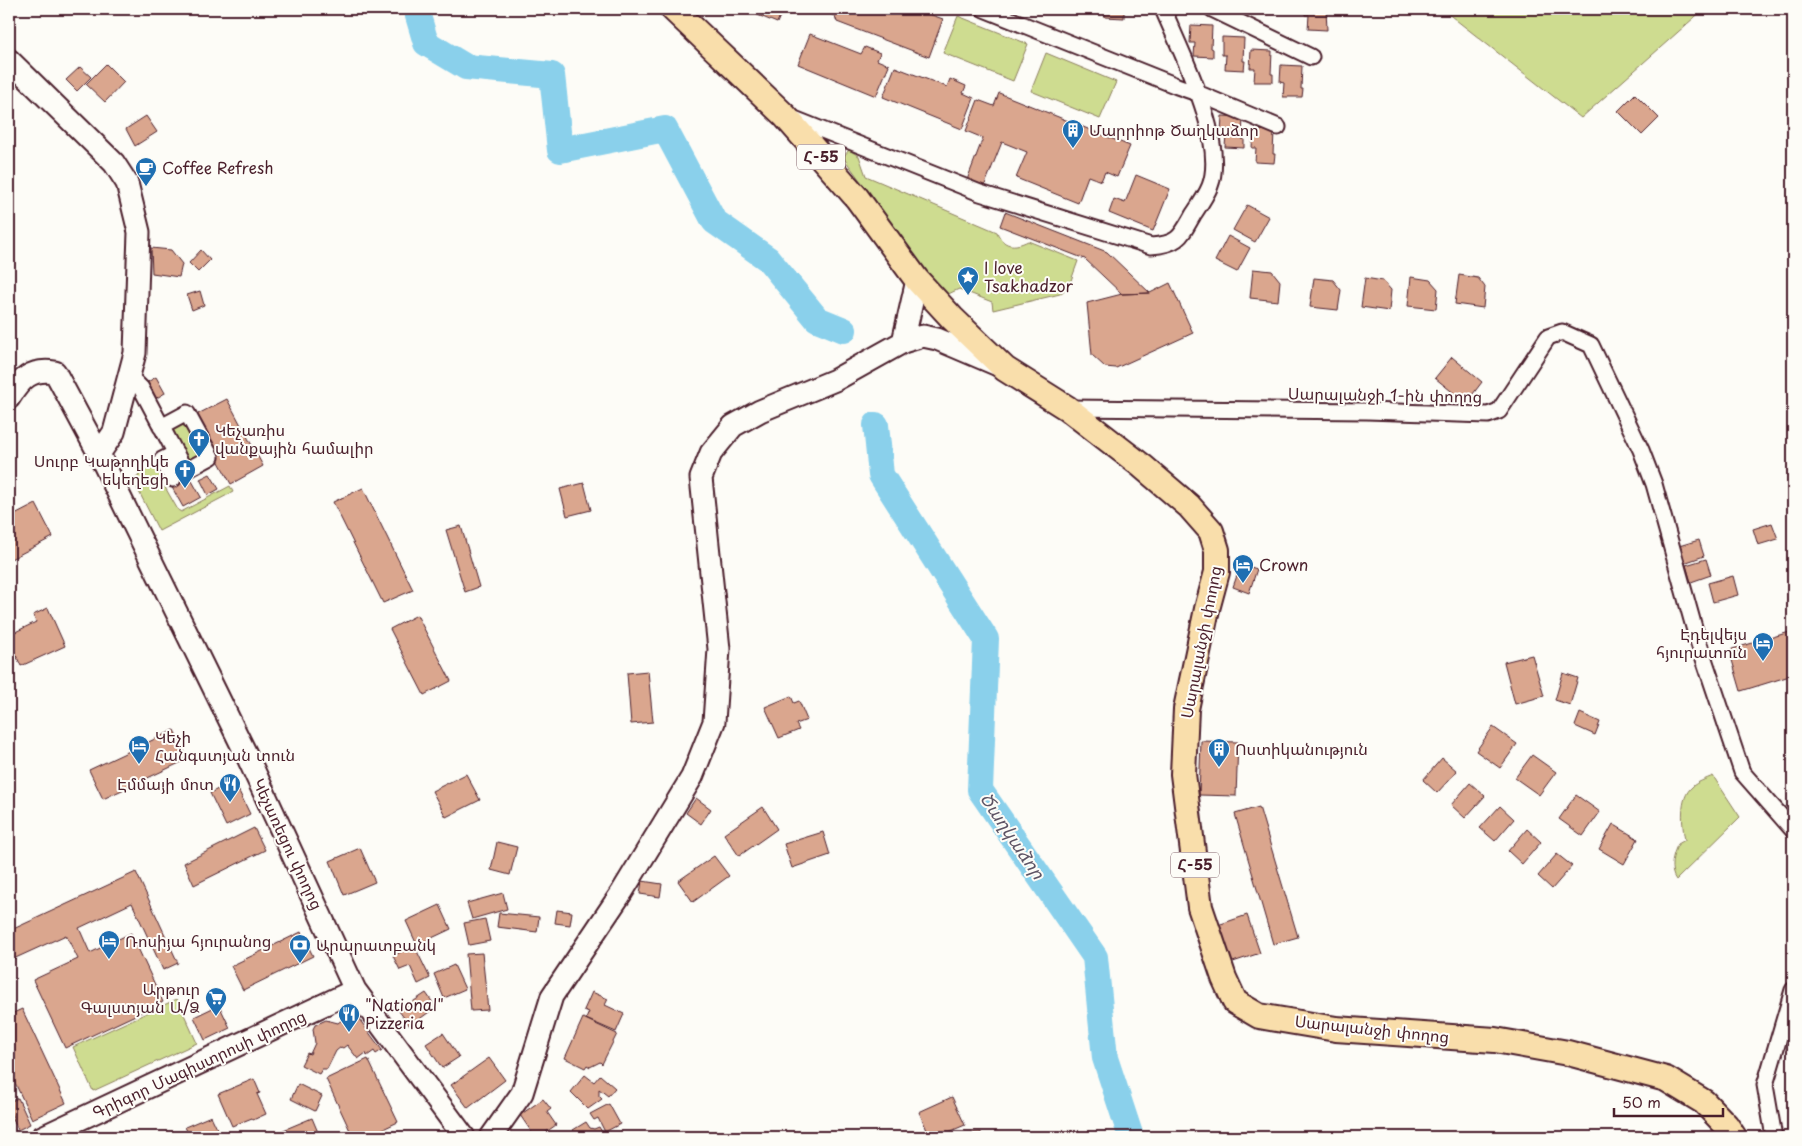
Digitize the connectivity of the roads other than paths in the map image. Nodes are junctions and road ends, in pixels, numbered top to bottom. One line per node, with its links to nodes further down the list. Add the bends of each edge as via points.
1 (673, 9): 8 (main road, Հ-55)
2 (984, 9): 7 (street)
3 (1163, 9): 7 (street)
4 (1212, 9): 5 (street)
5 (1311, 57)
6 (9, 60): 13 (main road, via 114,163 127,183 139,232 135,353)
7 (1197, 92): 8 (street, via 1212,135 1214,163 1210,186 1181,237 1168,245 1151,246 980,194); 9 (street)
8 (786, 116): 10 (main road, Հ-55, via 856,198)
9 (1278, 126)
10 (917, 280): 11 (main road); 12 (main road, Սարալանջի փողոց / Հ-55)
11 (903, 342): 12 (main road, via 923,336 938,338); 26 (main road, via 835,380 760,411 733,426 711,453 701,478 719,649 714,722 692,777 622,892 552,996 522,1093)
12 (1006, 369): 15 (main road, Սարալանջի փողոց / Հ-55)
13 (130, 377): 16 (street, via 142,388); 18 (main road, via 114,432)
14 (9, 398): 18 (main road, Կեչառեցու փողոց, via 29,374 43,370 55,372)
15 (1066, 408): 20 (street, Սարալանջի 1-ին փողոց, via 1488,415 1499,411 1548,337 1562,332 1591,345 1654,484 1697,638 1742,772); 27 (main road, Սարալանջի փողոց / Հ-55, via 1189,506 1211,531 1217,550 1217,572 1186,709 1183,774 1200,907 1224,978 1236,1002 1259,1016 1336,1029 1495,1040 1568,1054 1666,1079 1704,1102)
16 (162, 427): 17 (street); 17 (street, via 187,413 211,457 185,471)
17 (176, 453): 19 (street, via 162,460)
18 (99, 454): 22 (main road, Կեչառեցու փողոց, via 249,760)
19 (173, 479)
20 (1789, 825): 21 (street, Սարալանջի 1-ին փողոց)
21 (1793, 839)
22 (355, 990): 24 (main road, Գրիգոր Մագիստրոսի փողոց); 25 (main road, Կեչառեցու փողոց)
23 (1793, 990): 28 (street, via 1765,1085)
24 (42, 1137)
25 (464, 1137)
26 (491, 1137)
27 (1734, 1137)
28 (1774, 1137)

